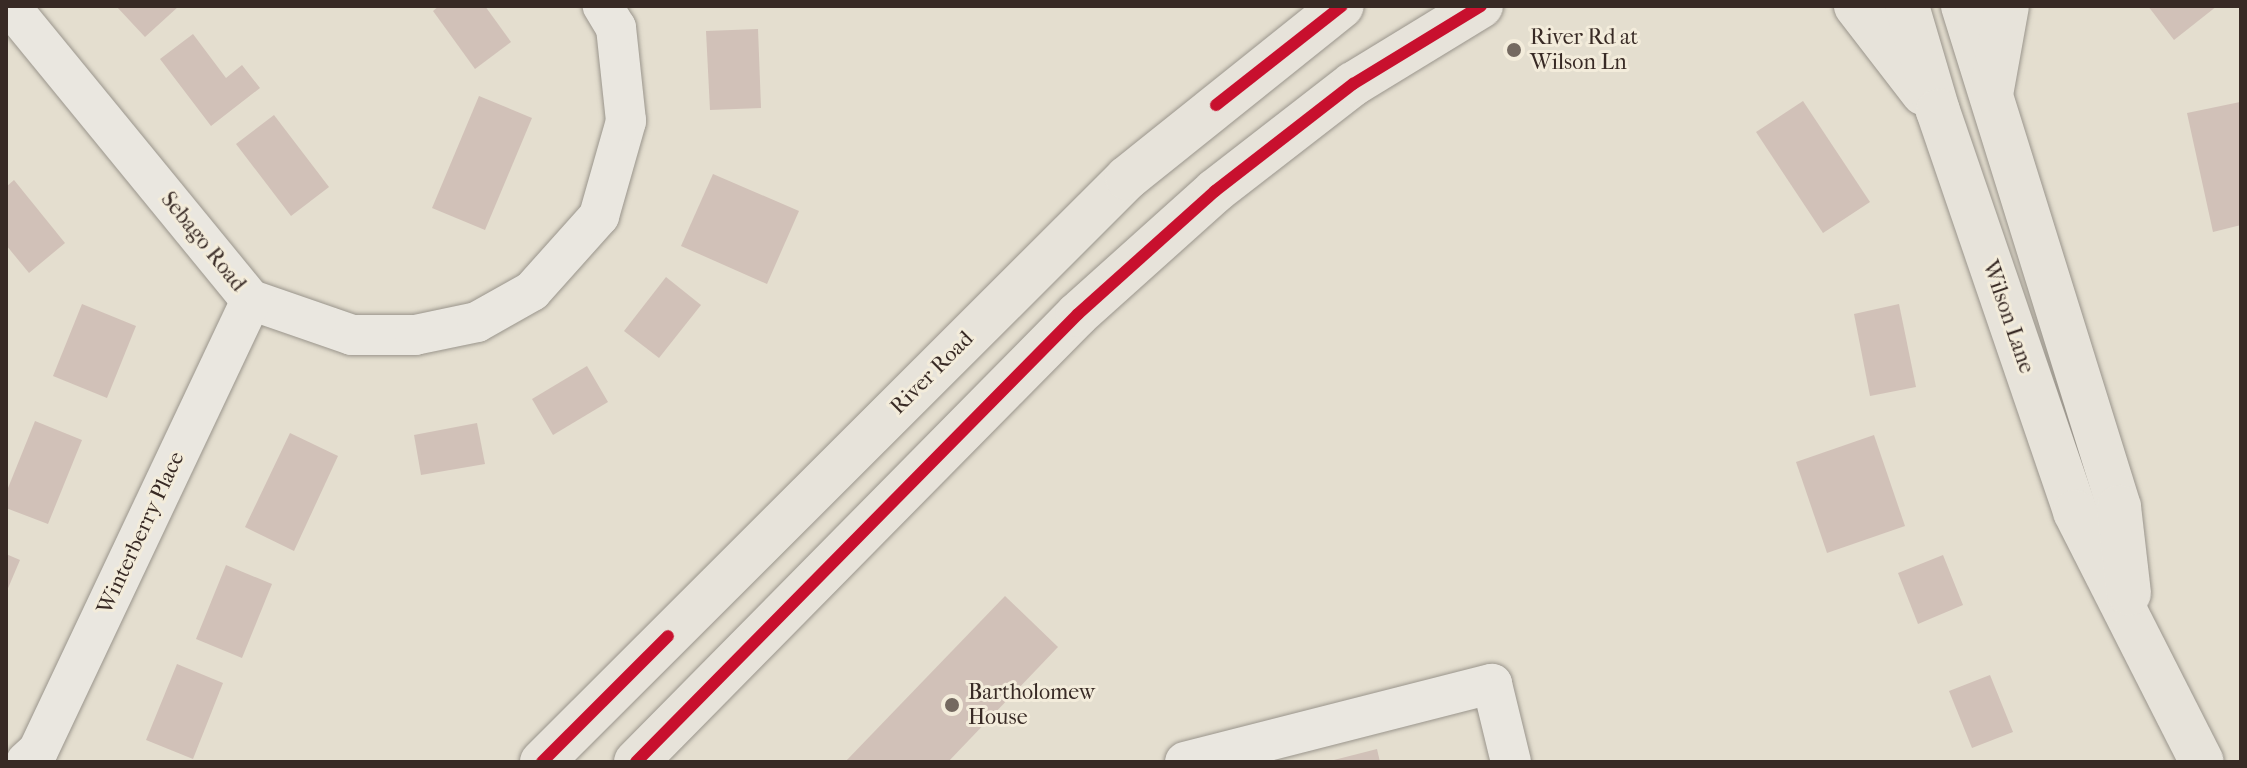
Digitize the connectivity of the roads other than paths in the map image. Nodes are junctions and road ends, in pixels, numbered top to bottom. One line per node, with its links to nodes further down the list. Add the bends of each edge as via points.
1 (10, 6): 11 (street, Sebago Road)
2 (603, 6): 11 (street, Sebago Road, via 616,28 626,121 599,216 532,291 477,322 415,335 352,335)
3 (1342, 6): 14 (main road, River Road, via 1127,178)
4 (1481, 6): 15 (main road, via 1353,84 1215,191 1078,314)
5 (1856, 6): 10 (main road)
6 (1907, 6): 10 (main road, Wilson Lane)
7 (1963, 6): 9 (main road, Wilson Lane)
8 (2007, 6): 9 (main road)
9 (1990, 100): 12 (main road, Wilson Lane, via 2119,507)
10 (1938, 111): 12 (main road, Wilson Lane, via 2075,512)
11 (251, 300): 13 (street, Winterberry Place, via 38,751)
12 (2132, 619): 18 (main road, Wilson Lane)
13 (26, 762)
14 (542, 762)
15 (636, 762)
16 (1185, 762): 17 (street, via 1206,752 1492,684)
17 (1511, 762)
18 (2202, 762)

